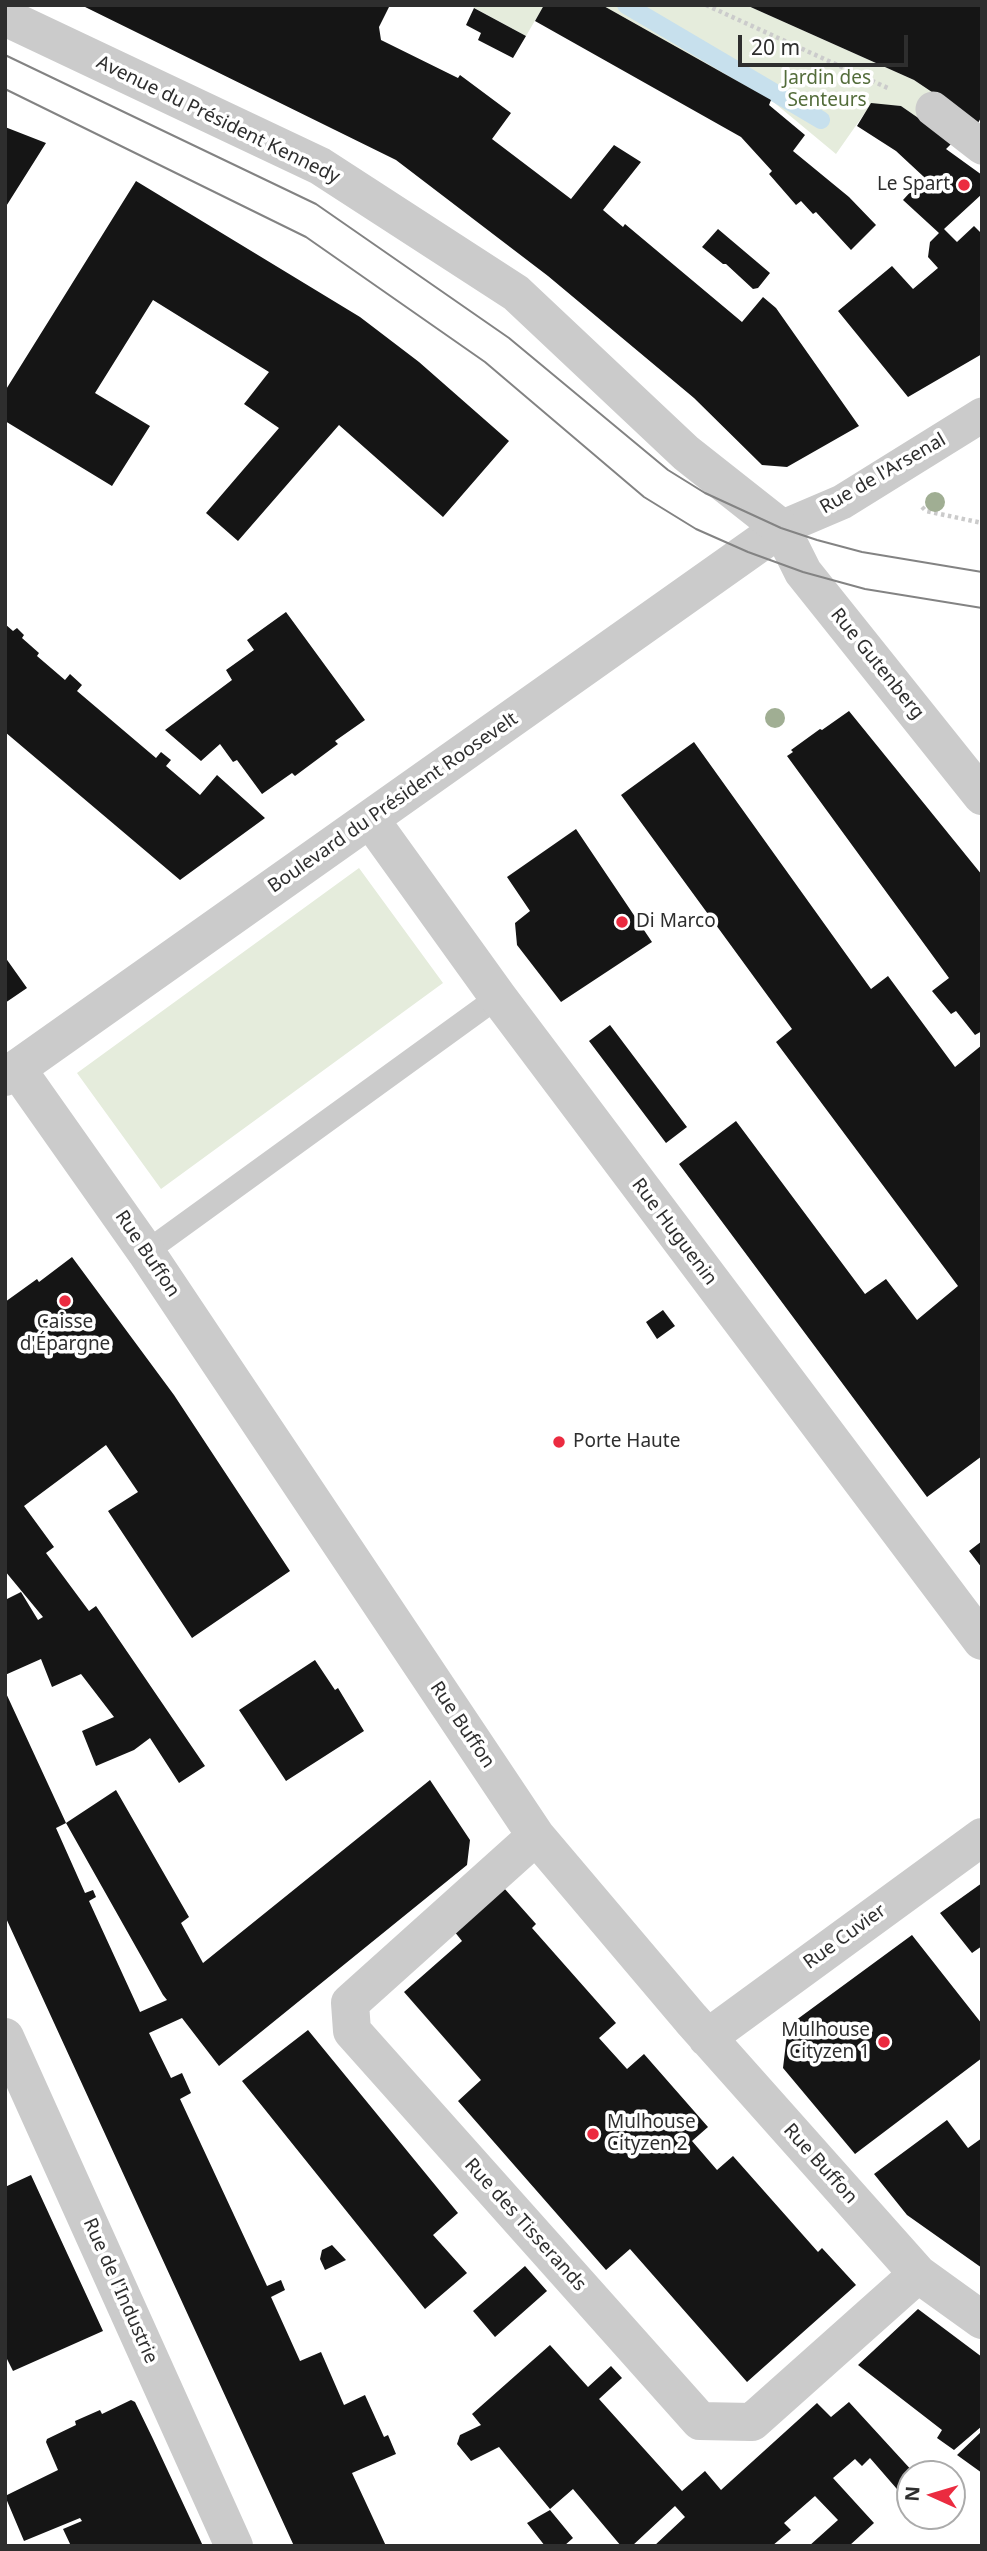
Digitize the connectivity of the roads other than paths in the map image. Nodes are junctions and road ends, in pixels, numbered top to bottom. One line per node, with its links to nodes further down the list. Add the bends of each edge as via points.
1 (5, 17): 5 (street, Avenue du Président Kennedy, via 320,166 516,293 686,453)
2 (933, 109): 3 (street)
3 (982, 147)
4 (982, 415): 5 (street, Rue de l'Arsenal, via 842,502)
5 (781, 528): 6 (street, Rue Gutenberg, via 803,572); 7 (street, Boulevard du Président Roosevelt)
6 (982, 796)
7 (370, 819): 8 (street, Rue Huguenin); 9 (street, Boulevard du Président Roosevelt)
8 (498, 997): 10 (lane); 11 (street, Rue Huguenin)
9 (11, 1073): 10 (street, Rue Buffon)
10 (146, 1252): 12 (street, Rue Buffon)
11 (982, 1641)
12 (536, 1836): 15 (street, Rue Buffon); 16 (street, Rue des Tisserands, via 350,2003 352,2031 699,2421 751,2422)
13 (982, 1837): 15 (street, Rue Cuvier)
14 (5, 2037): 18 (street, Rue de l'Industrie)
15 (707, 2038): 16 (street, Rue Buffon)
16 (918, 2274): 17 (street, Rue Buffon)
17 (982, 2320)
18 (234, 2546)

